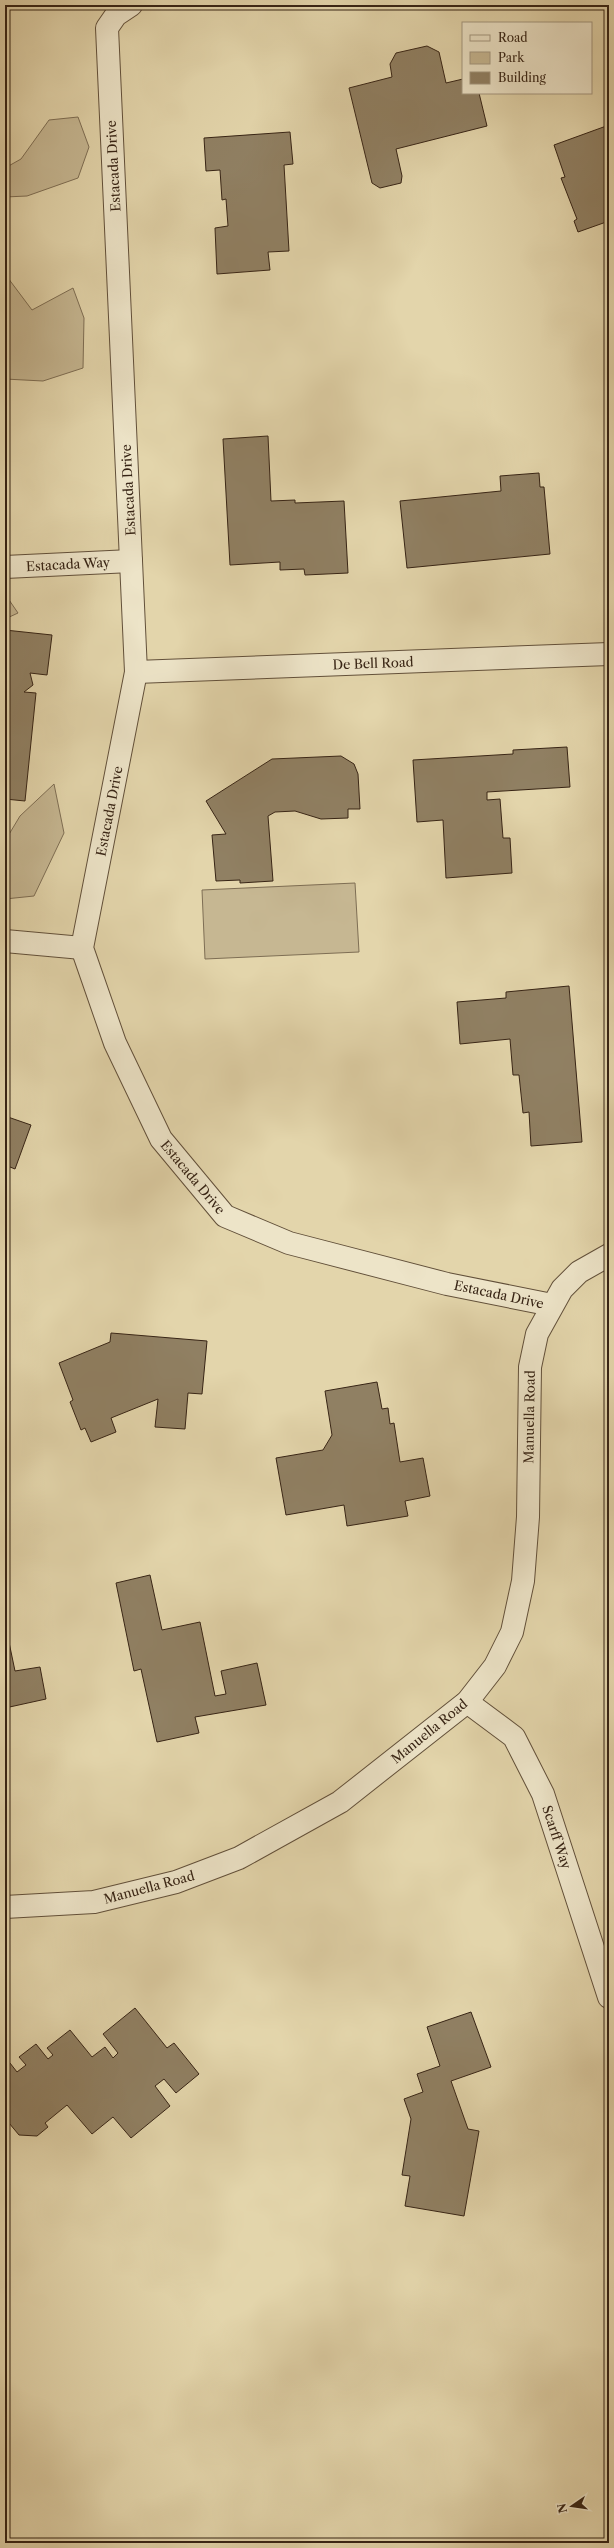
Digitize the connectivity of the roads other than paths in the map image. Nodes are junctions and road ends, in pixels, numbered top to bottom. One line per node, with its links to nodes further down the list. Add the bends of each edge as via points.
1 (131, 5): 2 (street, Estacada Drive, via 116,15 107,28)
2 (131, 561): 3 (street, Estacada Way); 5 (street, Estacada Drive)
3 (5, 566)
4 (609, 654): 5 (street, De Bell Road)
5 (136, 672): 7 (street, Estacada Drive)
6 (5, 941): 7 (street)
7 (82, 948): 9 (street, Estacada Drive, via 115,1043 161,1139 225,1216 290,1243 447,1284)
8 (609, 1255): 9 (street, Manuella Road, via 580,1272 562,1289)
9 (552, 1305): 10 (street, Manuella Road, via 537,1334 530,1367 528,1518 523,1581 512,1632 495,1666)
10 (467, 1702): 11 (street, Manuella Road, via 340,1802 239,1858 176,1882 94,1902); 12 (street, Scarff Way, via 514,1737 543,1794)
11 (5, 1907)
12 (609, 1997)

